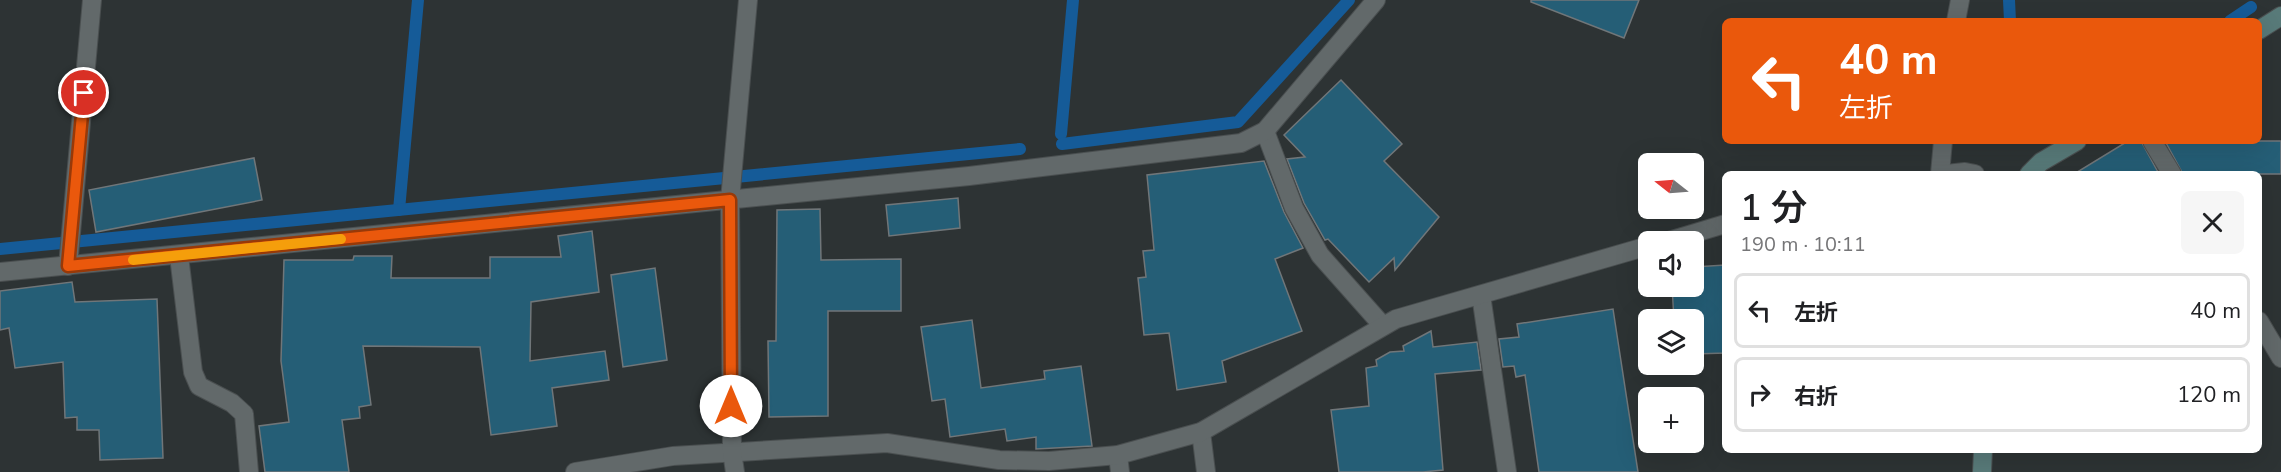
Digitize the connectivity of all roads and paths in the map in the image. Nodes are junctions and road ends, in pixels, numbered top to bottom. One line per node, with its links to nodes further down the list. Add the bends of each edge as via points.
1 (92, 0): 20 (street)
2 (748, 0): 15 (street)
3 (1376, 0): 8 (street)
4 (1960, 0): 6 (street)
5 (2281, 16): 7 (main road)
6 (1957, 18)
7 (2262, 28)
8 (1265, 131): 15 (street, via 1241,143 969,176); 23 (street, via 1294,208 1320,255)
9 (1943, 144): 12 (street)
10 (2072, 144): 13 (main road)
11 (2154, 144): 14 (street)
12 (1940, 171)
13 (2032, 171)
14 (2170, 171)
15 (731, 195): 19 (street); 27 (street)
16 (1722, 225): 17 (street)
17 (1702, 231)
18 (1638, 249): 22 (street)
19 (179, 256): 20 (street); 30 (street, via 194,372 199,386 244,414)
20 (69, 260): 21 (street)
21 (0, 272)
22 (1481, 295): 23 (street); 34 (street)
23 (1383, 326): 26 (street)
24 (2269, 326): 25 (street)
25 (2281, 358)
26 (1201, 432): 29 (street); 33 (street)
27 (732, 452): 29 (street, via 887,443 999,460); 31 (street, via 673,456); 32 (street)
28 (1983, 453): 35 (main road)
29 (1119, 463)
30 (249, 472)
31 (575, 472)
32 (735, 472)
33 (1206, 472)
34 (1507, 472)
35 (1982, 472)

